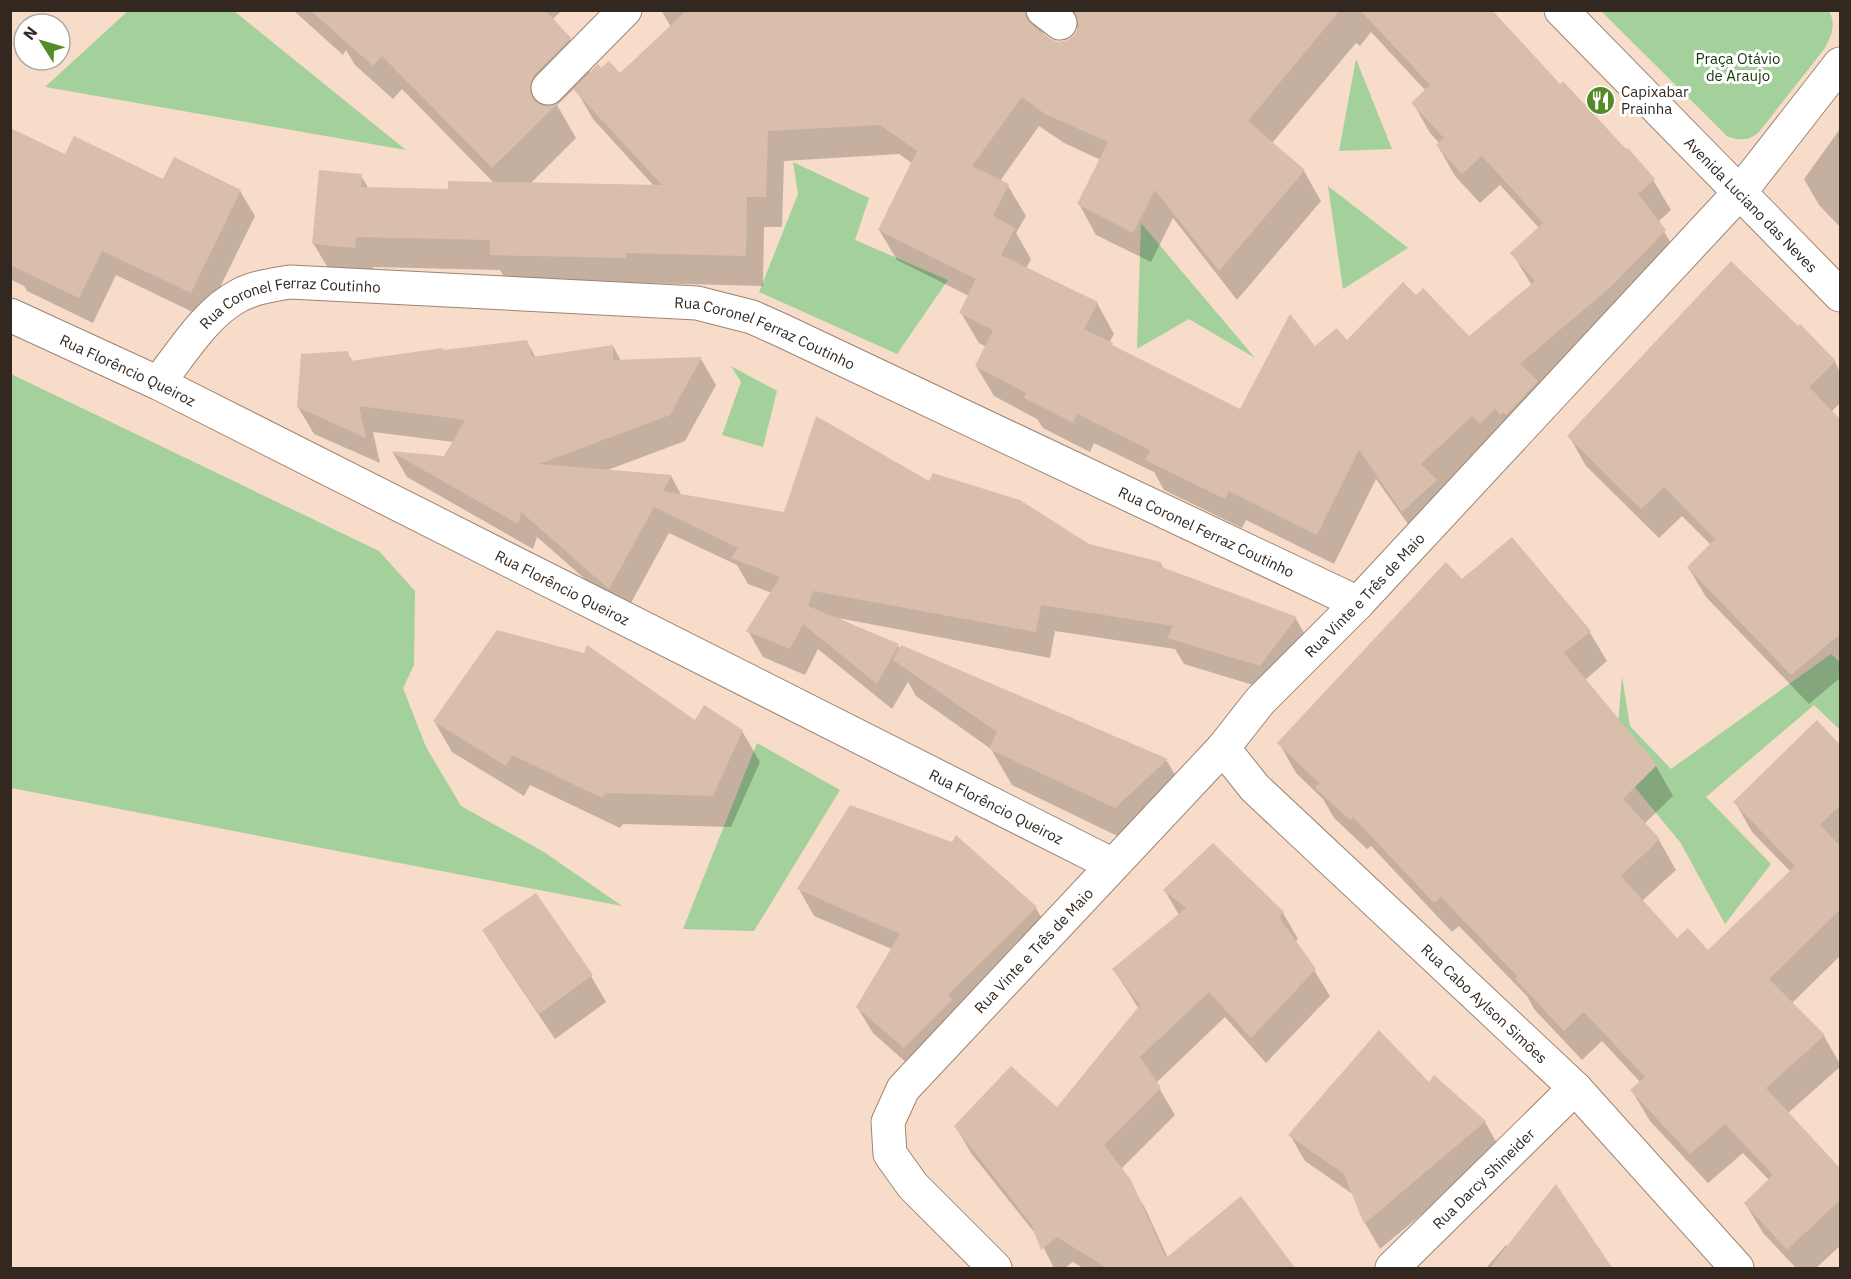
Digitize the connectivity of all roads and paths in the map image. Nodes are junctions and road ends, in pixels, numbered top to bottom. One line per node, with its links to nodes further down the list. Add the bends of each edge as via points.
1 (625, 10): 4 (street)
2 (1561, 10): 5 (street, Avenida Luciano das Neves)
3 (1840, 64): 5 (street, Rua Vinte e Três de Maio)
4 (548, 88)
5 (1740, 192): 6 (street, Avenida Luciano das Neves); 9 (street, Rua Vinte e Três de Maio)
6 (1840, 295)
7 (10, 315): 8 (street, Rua Florêncio Queiroz)
8 (158, 383): 9 (street, Rua Coronel Ferraz Coutinho, via 219,309 240,295 290,282 698,303 752,317 781,330); 11 (street, Rua Florêncio Queiroz)
9 (1358, 603): 10 (street, Rua Vinte e Três de Maio, via 1260,701)
10 (1223, 748): 11 (street, Rua Vinte e Três de Maio); 12 (street, Rua Cabo Aylson Simões, via 1255,788)
11 (1113, 865): 13 (street, Rua Vinte e Três de Maio, via 903,1089 888,1122 890,1154 913,1185)
12 (1575, 1088): 14 (street, Rua Darcy Shineider); 15 (street, Rua Cabo Aylson Simões)
13 (995, 1269)
14 (1392, 1269)
15 (1737, 1269)

